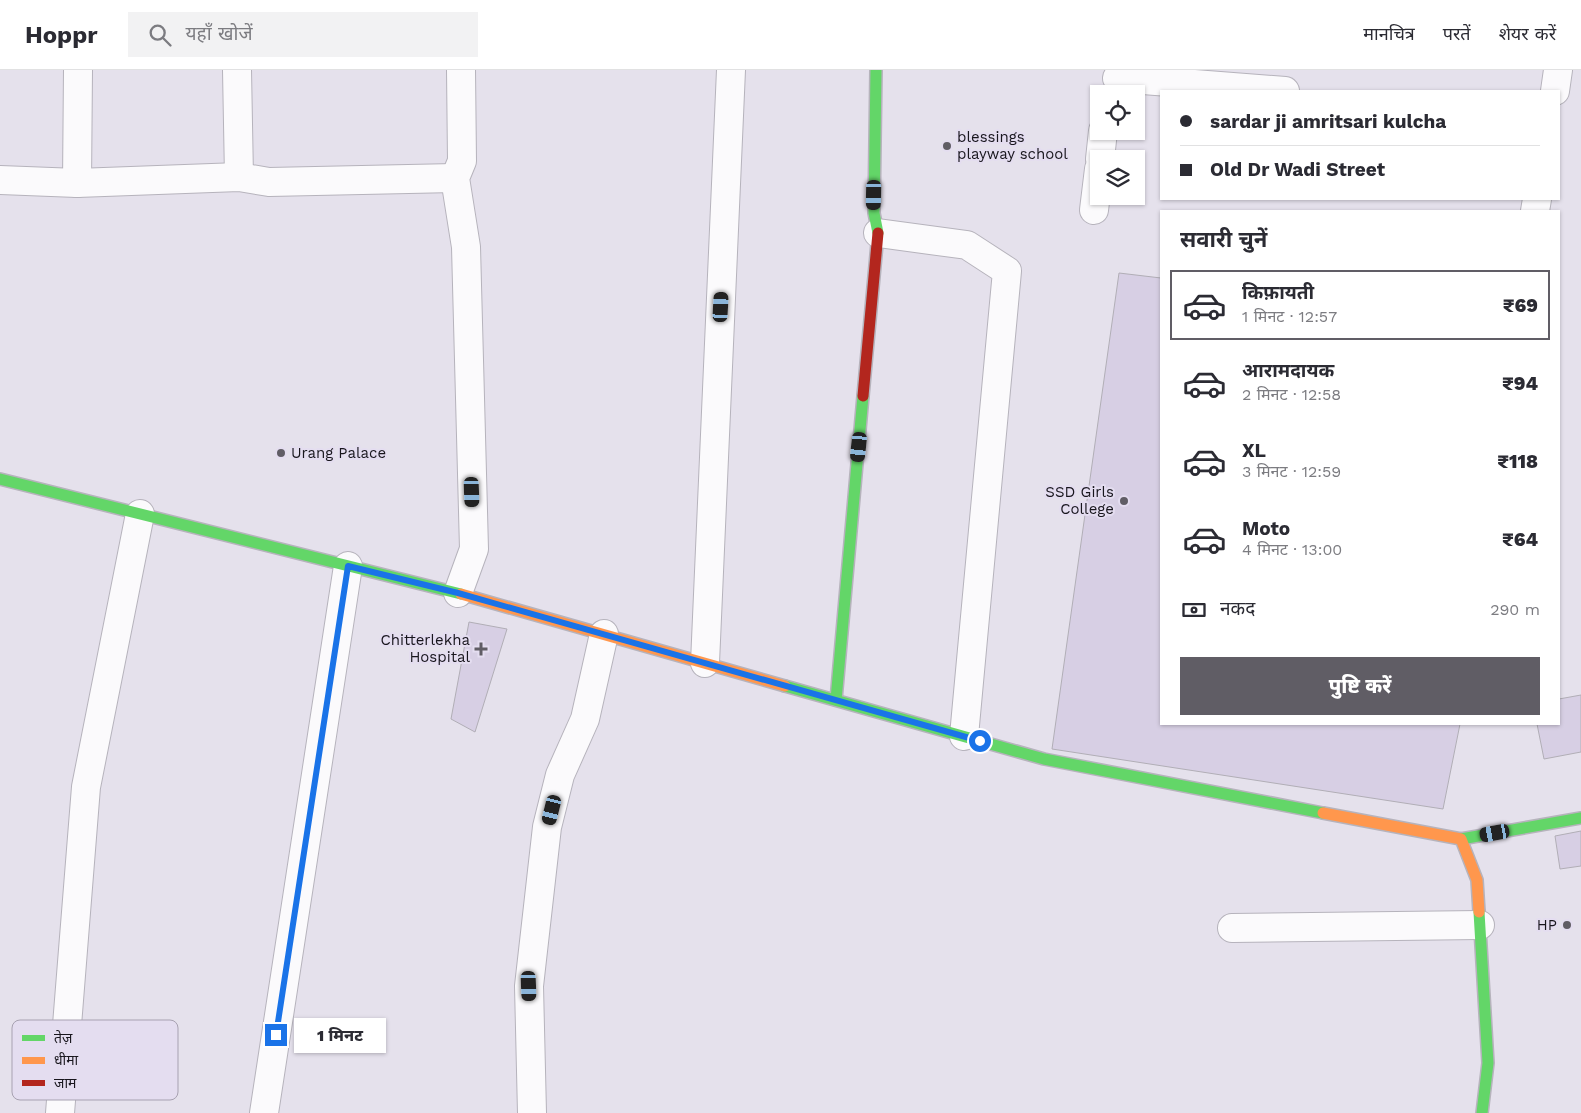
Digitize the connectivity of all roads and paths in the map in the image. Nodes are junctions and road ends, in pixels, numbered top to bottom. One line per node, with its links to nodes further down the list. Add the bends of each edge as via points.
1 (78, 70): 13 (street)
2 (237, 70): 10 (street)
3 (461, 70): 11 (street, via 462,161)
4 (731, 70): 22 (street)
5 (876, 70): 16 (street, via 874,213)
6 (1558, 70): 9 (street)
7 (1115, 81): 8 (street)
8 (1284, 84)
9 (1555, 90)
10 (239, 177): 11 (street, via 269,182); 13 (street)
11 (455, 178): 20 (street, via 466,247 474,549)
12 (0, 180): 13 (street)
13 (77, 182)
14 (1095, 205): 15 (street)
15 (1094, 210)
16 (878, 233): 23 (street); 24 (street, via 967,245 1007,271)
17 (0, 479): 18 (street)
18 (140, 514): 19 (street); 29 (street, via 86,787)
19 (348, 566): 20 (street); 32 (street)
20 (458, 593): 21 (street)
21 (604, 634): 22 (street); 33 (street, via 585,718 560,775 547,827 529,986)
22 (705, 663): 23 (street)
23 (836, 700): 24 (street)
24 (964, 736): 26 (street, via 1044,759)
25 (1581, 818): 26 (street)
26 (1461, 839): 27 (street, via 1477,880)
27 (1480, 925): 28 (street); 34 (street, via 1488,1063)
28 (1232, 928)
29 (67, 1020)
30 (61, 1100): 31 (street)
31 (60, 1113)
32 (264, 1113)
33 (532, 1113)
34 (1482, 1113)

